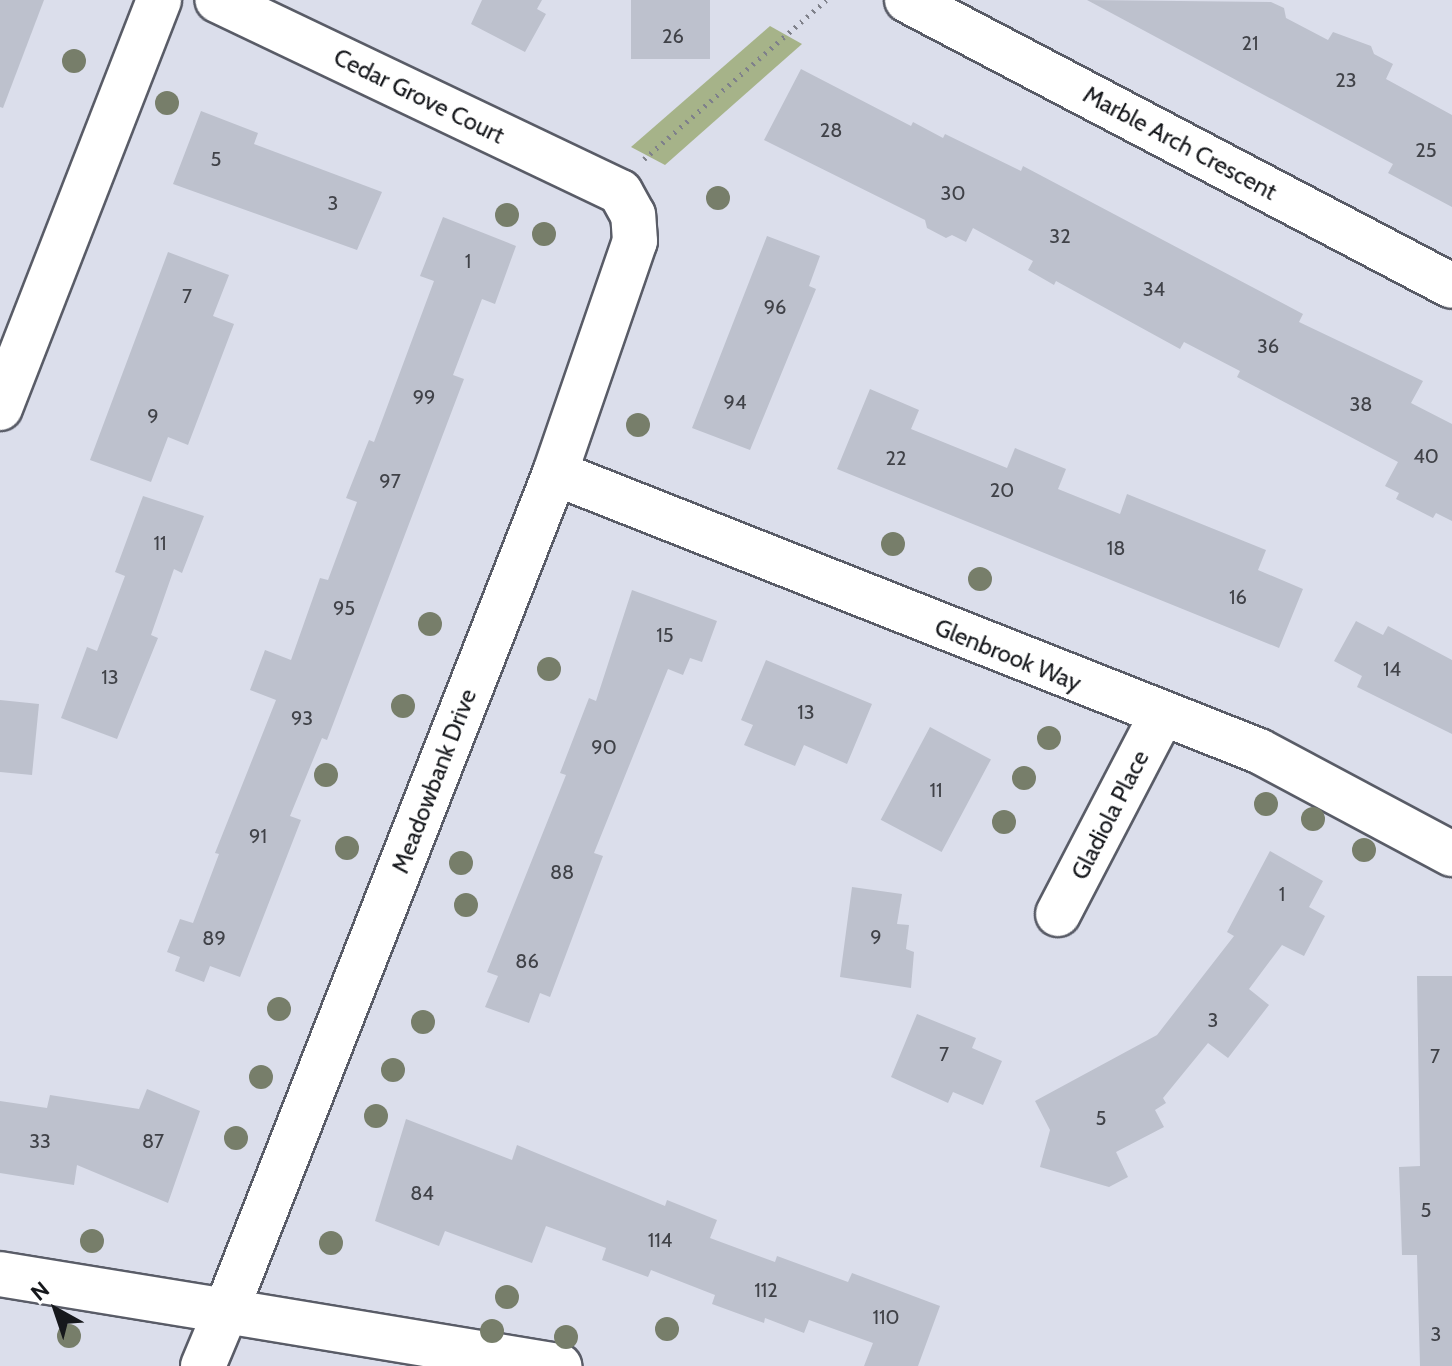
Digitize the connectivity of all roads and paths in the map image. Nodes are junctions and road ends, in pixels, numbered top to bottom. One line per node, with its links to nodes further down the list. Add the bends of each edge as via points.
1 (159, 0): 7 (street)
2 (217, 0): 5 (street, Cedar Grove Court)
3 (826, 0): 5 (path, via 641,161)
4 (907, 0): 6 (street, Marble Arch Crescent)
5 (620, 192): 8 (street, Meadowbank Drive, via 633,215 635,241)
6 (1452, 286)
7 (0, 408)
8 (555, 473): 9 (street, Glenbrook Way); 13 (street, Meadowbank Drive)
9 (1161, 716): 10 (street, Glenbrook Way, via 1259,751); 11 (street, Gladiola Place)
10 (1452, 854)
11 (1058, 914)
12 (0, 1274): 13 (street)
13 (226, 1311): 14 (street, Meadowbank Drive); 15 (street)
14 (203, 1366)
15 (559, 1366)

